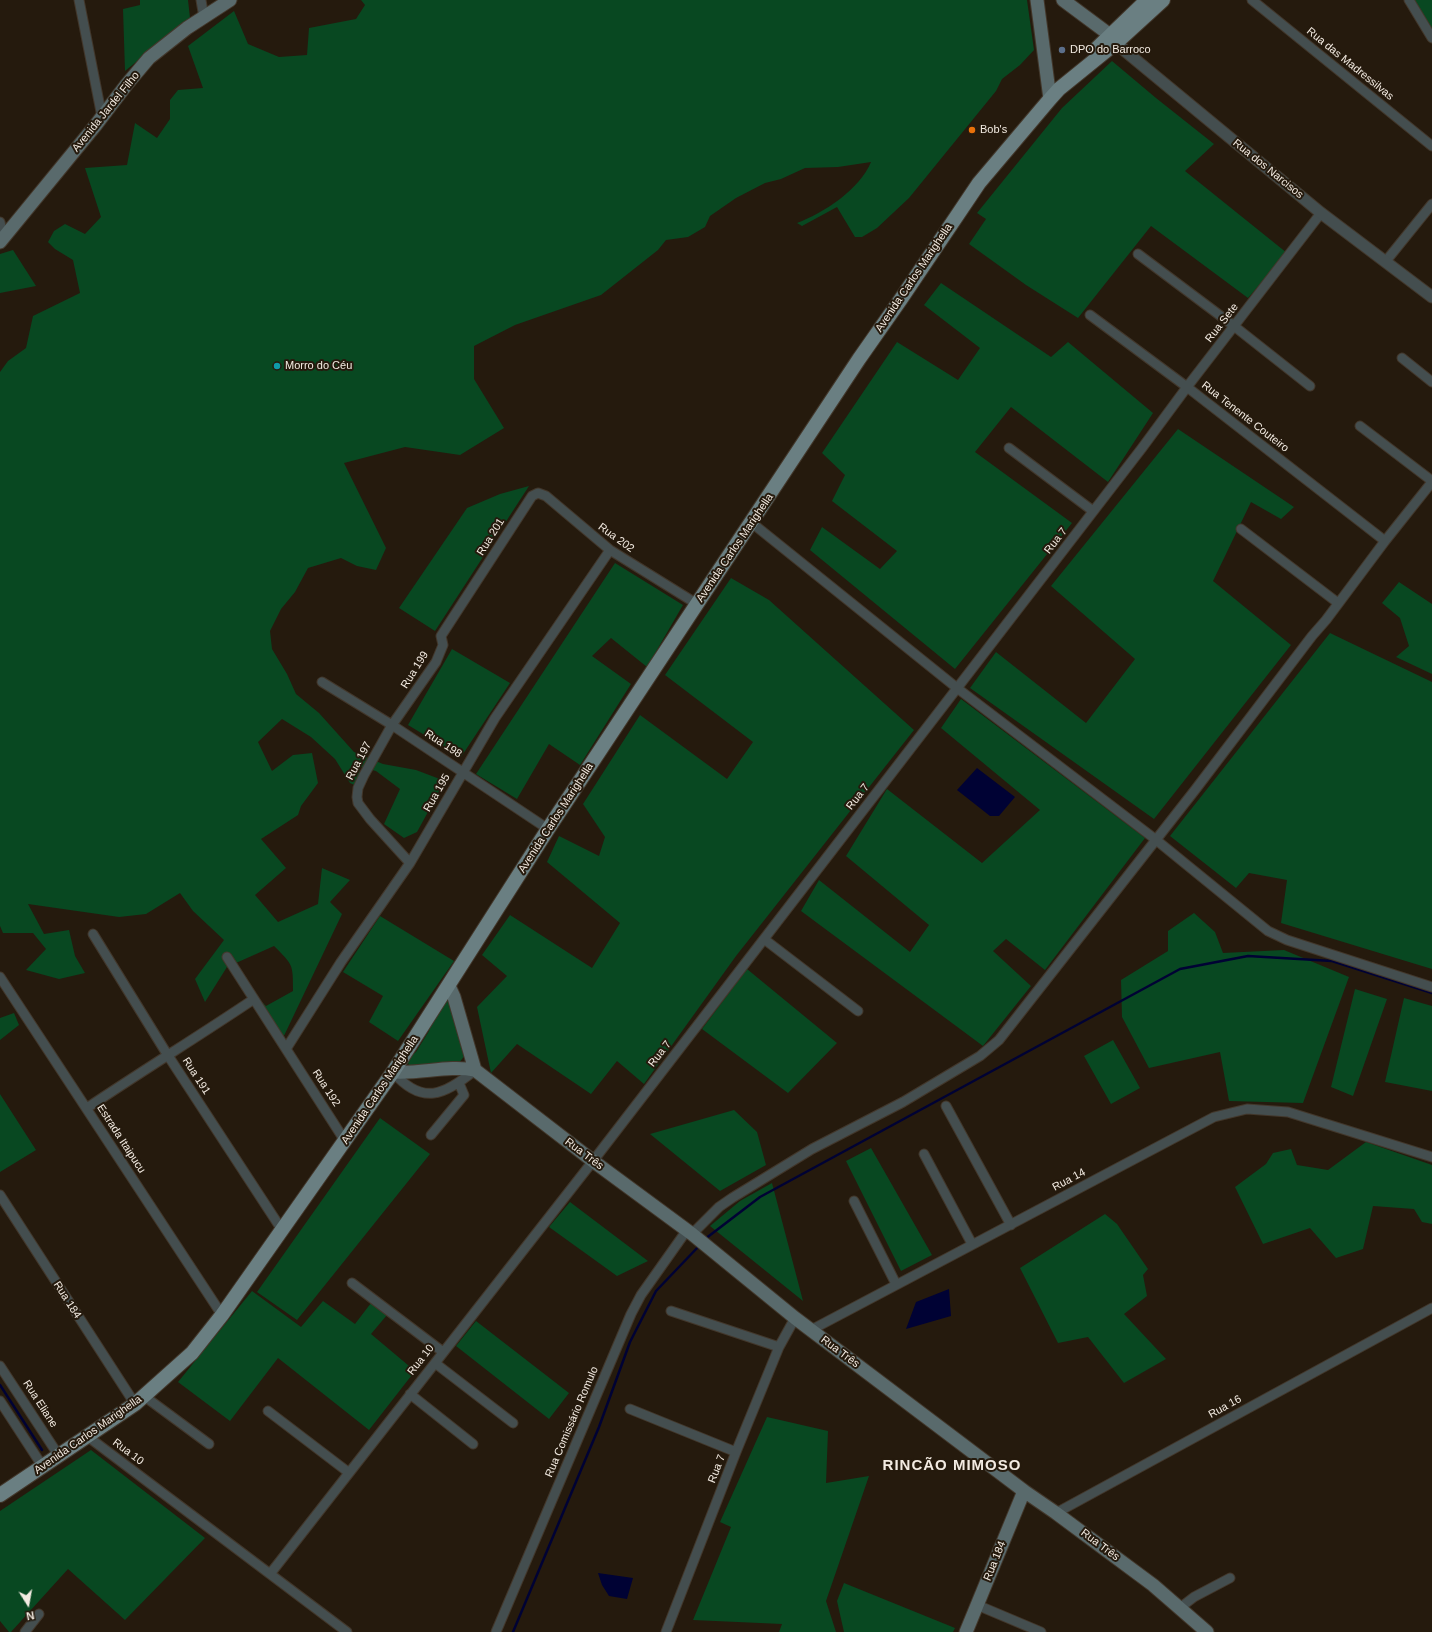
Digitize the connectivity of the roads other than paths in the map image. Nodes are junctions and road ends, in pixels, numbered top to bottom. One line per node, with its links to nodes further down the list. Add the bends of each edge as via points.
1 (79, 0): 14 (street)
2 (201, 0): 10 (street)
3 (230, 0): 10 (main road, Avenida Jardel Filho)
4 (1037, 0): 13 (main road)
5 (1063, 0): 12 (main road)
6 (1147, 0): 12 (main road, Avenida Carlos Marighella)
7 (1163, 0): 12 (main road, Avenida Carlos Marighella)
8 (1252, 0): 15 (street, Rua das Madressilvas)
9 (1409, 0): 11 (street)
10 (204, 18): 14 (main road, Avenida Jardel Filho, via 187,28 150,58)
11 (1432, 38)
12 (1114, 39): 13 (main road, Avenida Carlos Marighella); 17 (street, Rua dos Narcisos, via 1125,52)
13 (1054, 94): 35 (main road, Avenida Carlos Marighella, via 979,183 859,359)
14 (102, 117): 19 (main road, Avenida Jardel Filho)
15 (1432, 146)
16 (1432, 204): 21 (street)
17 (1321, 213): 21 (street, Rua dos Narcisos); 24 (street, Rua Sete)
18 (0, 222): 19 (street)
19 (2, 241)
20 (1138, 254): 24 (street)
21 (1386, 261): 22 (street, Rua dos Narcisos)
22 (1432, 297)
23 (1090, 315): 28 (street, Rua Tenente Couteiro)
24 (1234, 326): 27 (street); 28 (street, Rua Sete)
25 (1402, 358): 26 (street)
26 (1432, 382)
27 (1310, 386)
28 (1187, 387): 31 (street, Rua Sete); 37 (street, Rua Tenente Couteiro)
29 (1360, 426): 32 (street)
30 (1009, 448): 34 (street)
31 (1142, 448): 34 (street, Rua 7)
32 (1432, 481): 37 (street)
33 (528, 502): 38 (street, Rua 202, via 538,493 546,496); 39 (street, Rua 201)
34 (1093, 511): 43 (street, Rua 7)
35 (752, 523): 41 (main road, Avenida Carlos Marighella); 43 (street)
36 (1240, 529): 40 (street)
37 (1385, 541): 40 (street)
38 (610, 550): 41 (street, Rua 202); 45 (street, Rua 195, via 494,718)
39 (475, 584): 44 (street, Rua 199, via 441,636 443,645 436,662)
40 (1338, 603): 47 (street, Rua Comissário Romulo)
41 (697, 604): 46 (main road, Avenida Carlos Marighella)
42 (322, 682): 44 (street, Rua 198)
43 (957, 688): 47 (street); 50 (street, Rua 7)
44 (392, 725): 45 (street, Rua 198); 48 (street, Rua 197, via 364,775 357,797 358,803 370,819)
45 (463, 771): 46 (street, Rua 198); 48 (street, Rua 195)
46 (548, 829): 53 (main road, Avenida Carlos Marighella)
47 (1156, 839): 54 (street, via 1277,936); 73 (street, Rua Comissário Romulo, via 991,1047 903,1102 812,1149 719,1207)
48 (410, 863): 57 (street, Rua 195, via 341,962)
49 (93, 934): 58 (street, Rua 191)
50 (764, 939): 56 (street); 68 (street, Rua 7)
51 (227, 957): 55 (street)
52 (0, 977): 63 (street, Estrada Itaipucu)
53 (449, 986): 59 (main road); 60 (main road, Avenida Carlos Marighella)
54 (1432, 987)
55 (254, 999): 57 (street); 58 (street)
56 (858, 1011)
57 (286, 1048): 65 (street, Rua 192)
58 (167, 1054): 63 (street); 72 (street, Rua 191)
59 (475, 1070): 60 (main road, via 463,1068); 61 (street); 68 (main road, Rua Três)
60 (393, 1072): 61 (street, via 407,1086 424,1093 444,1091); 65 (main road, Avenida Carlos Marighella)
61 (459, 1083): 64 (street, via 464,1095)
62 (946, 1106): 71 (street)
63 (87, 1108): 79 (street, Estrada Itaipucu)
64 (431, 1135)
65 (345, 1141): 72 (main road, Avenida Carlos Marighella)
66 (924, 1154): 74 (street)
67 (1432, 1158): 71 (street, Rua 14, via 1288,1112 1247,1109 1214,1117)
68 (593, 1161): 73 (main road, Rua Três); 83 (street, Rua 10)
69 (0, 1195): 87 (street, Rua 184)
70 (854, 1201): 76 (street)
71 (1011, 1225): 74 (street, Rua 14)
72 (282, 1230): 79 (main road, Avenida Carlos Marighella)
73 (689, 1232): 80 (main road, Rua Três); 109 (street, Rua Comissário Romulo, via 641,1295 631,1314)
74 (972, 1244): 76 (street, Rua 14)
75 (352, 1283): 83 (street)
76 (896, 1284): 81 (street, Rua 14)
77 (1432, 1308): 101 (street, Rua 16)
78 (671, 1311): 82 (street)
79 (222, 1315): 87 (main road, Avenida Carlos Marighella, via 192,1353)
80 (795, 1318): 81 (main road, Rua Três); 82 (street, Rua 7)
81 (811, 1330): 99 (main road, Rua Três)
82 (779, 1347): 95 (street, Rua 7)
83 (443, 1352): 84 (street, Rua 10)
84 (435, 1363): 86 (street, Rua 10); 91 (street)
85 (0, 1366): 96 (street, Rua Eliane)
86 (410, 1394): 94 (street); 98 (street, Rua 10)
87 (140, 1400): 92 (main road, Avenida Carlos Marighella); 93 (street)
88 (0, 1401): 97 (street)
89 (630, 1409): 95 (street)
90 (268, 1411): 98 (street)
91 (513, 1423)
92 (87, 1436): 96 (main road, Avenida Carlos Marighella); 102 (street, Rua 10)
93 (210, 1444)
94 (473, 1444)
95 (736, 1452): 110 (street, Rua 7)
96 (59, 1456): 97 (main road, Avenida Carlos Marighella)
97 (43, 1467): 100 (main road, Avenida Carlos Marighella)
98 (348, 1472): 102 (street, Rua 10)
99 (1024, 1491): 101 (main road, Rua Três); 104 (main road, Rua 184)
100 (0, 1495)
101 (1056, 1513): 105 (main road, Rua Três)
102 (270, 1574): 108 (street, Rua 10)
103 (1230, 1578): 105 (street)
104 (977, 1605): 111 (main road, Rua 184); 112 (street)
105 (1181, 1607): 113 (main road, Rua Três)
106 (39, 1614): 107 (street)
107 (25, 1632)
108 (347, 1632)
109 (496, 1632)
110 (666, 1632)
111 (966, 1632)
112 (1041, 1632)
113 (1207, 1632)

